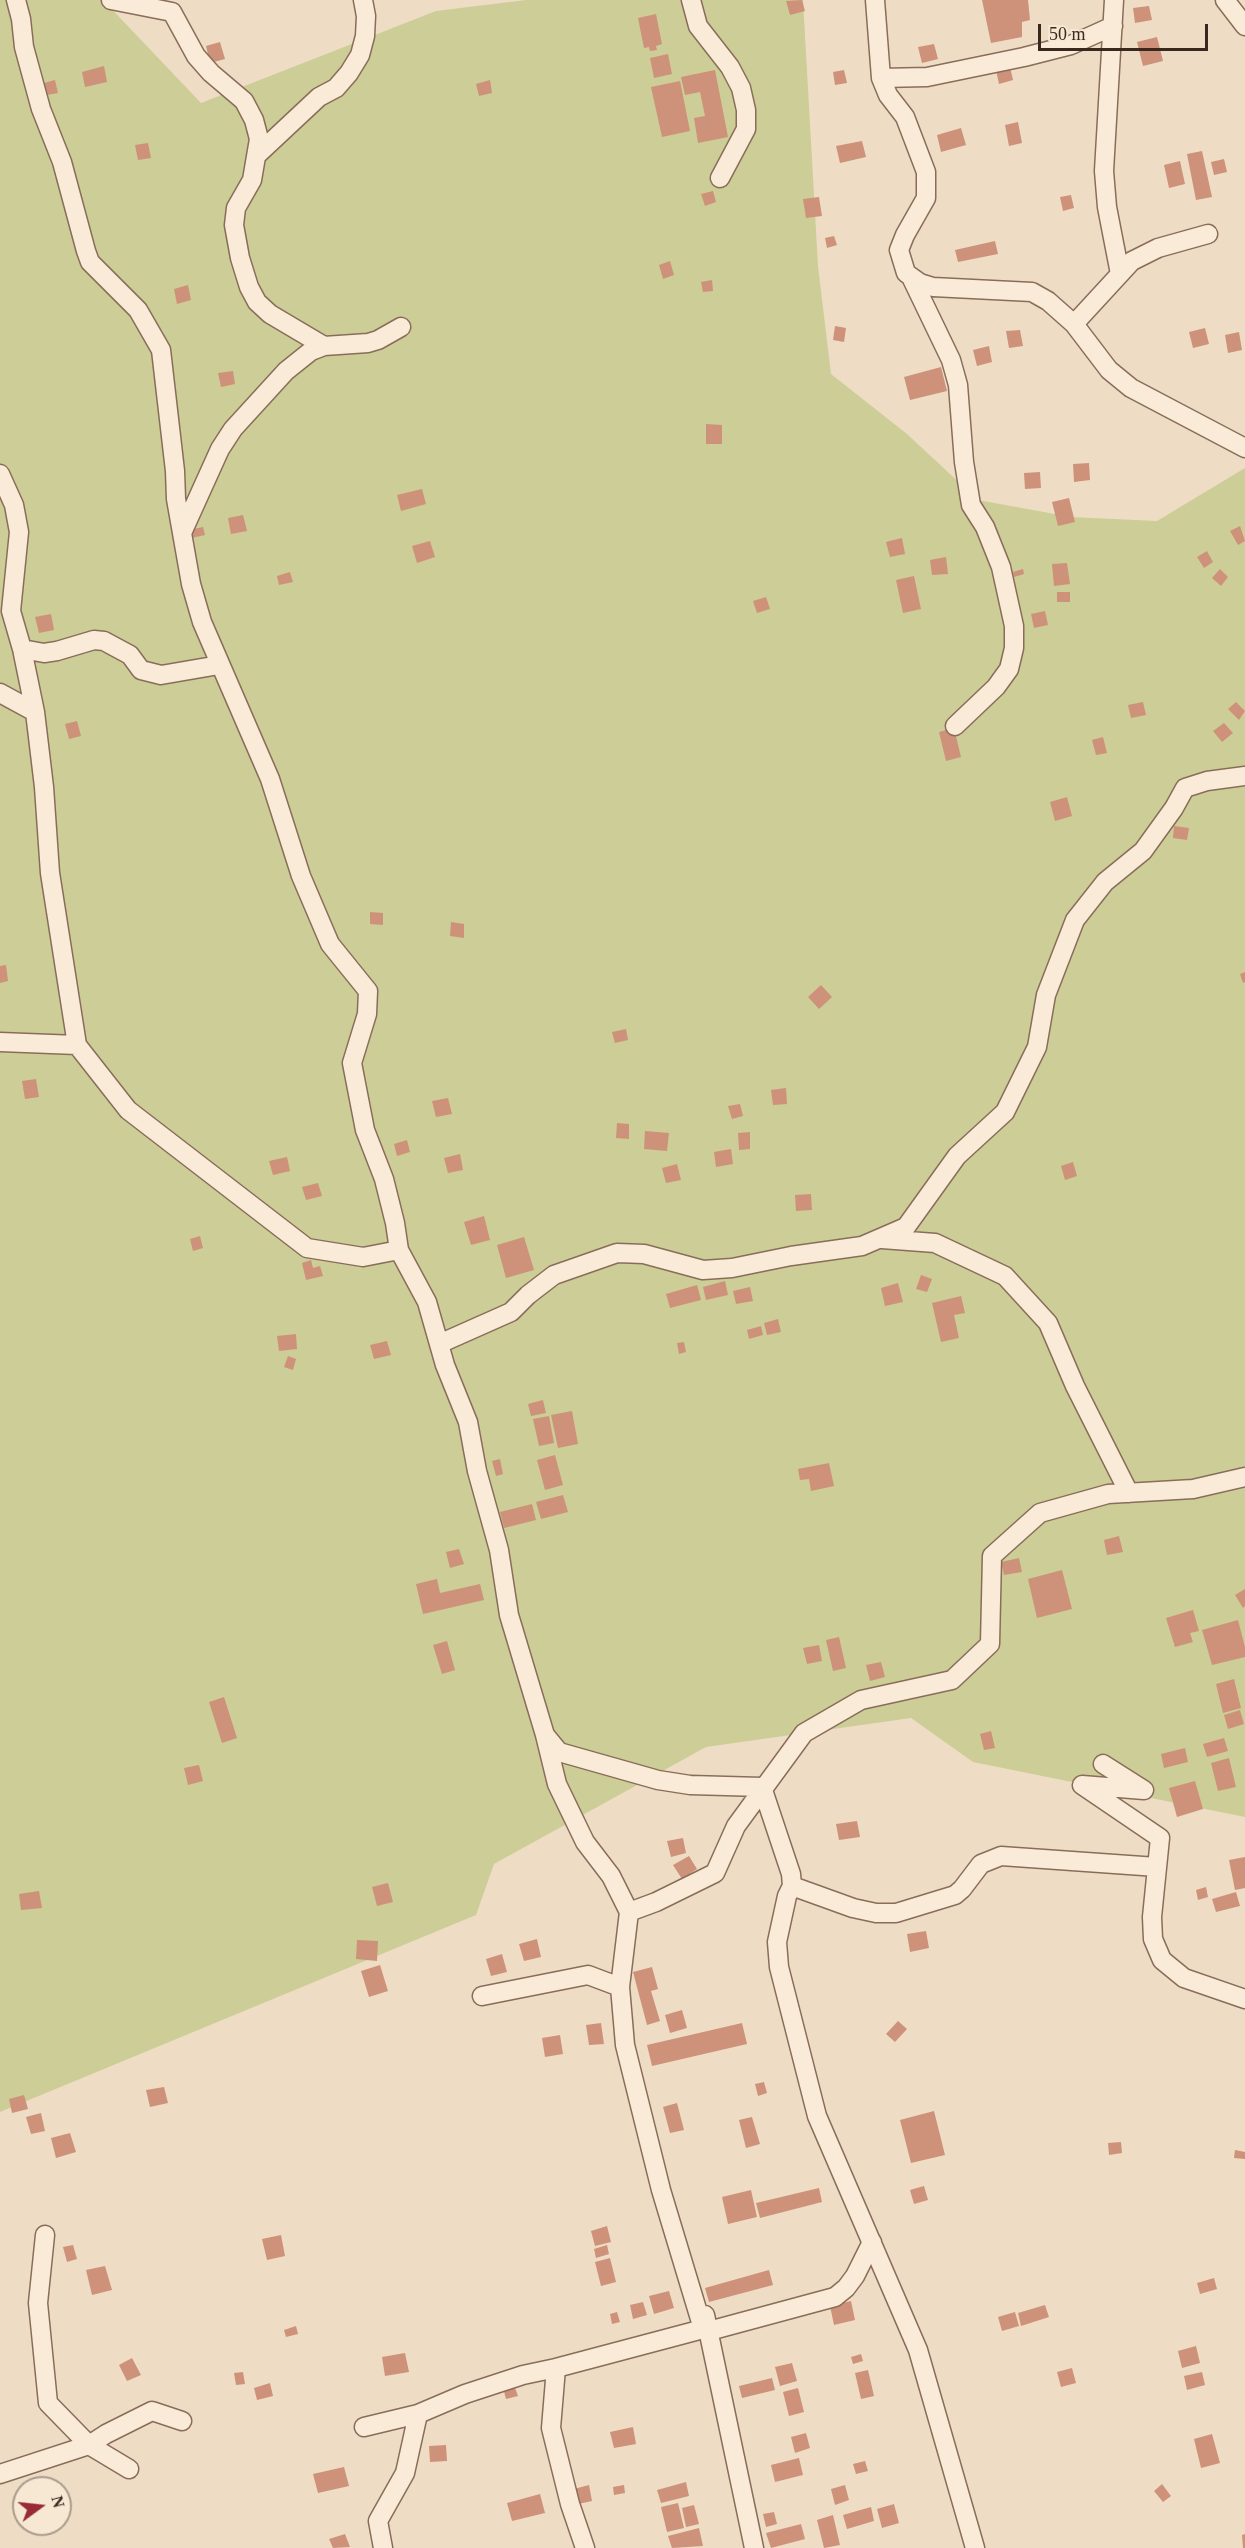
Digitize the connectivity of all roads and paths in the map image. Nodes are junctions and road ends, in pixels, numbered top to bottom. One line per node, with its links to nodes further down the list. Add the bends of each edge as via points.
1 (16, 0): 22 (street, via 24,47 41,109 62,162 82,243 90,262 138,310 161,350)
2 (111, 0): 8 (street)
3 (363, 0): 12 (street, via 365,36 349,73)
4 (691, 0): 13 (street, via 698,26 730,67 746,110 746,129)
5 (875, 0): 11 (street)
6 (1114, 0): 9 (street)
7 (1225, 0): 10 (street)
8 (172, 6): 12 (street, via 196,56 244,101 259,139)
9 (1113, 26): 11 (street, via 1071,45 1024,57 927,77); 15 (street, via 1104,171)
10 (1245, 26)
11 (881, 78): 16 (street, via 905,117 926,172 926,198 899,250 906,273)
12 (257, 155): 19 (street, via 252,180 236,208 234,225 249,287 270,314)
13 (720, 178)
14 (1208, 234): 15 (street, via 1158,248 1132,261)
15 (1120, 274): 17 (street)
16 (912, 279): 17 (street, via 933,287 1032,292); 28 (street, via 951,360 958,384 971,505 1001,567 1014,626 1009,669)
17 (1074, 324): 20 (street, via 1109,370 1131,388)
18 (401, 327): 19 (street, via 368,343)
19 (324, 346): 22 (street, via 286,371 233,429 215,458)
20 (1245, 448)
21 (0, 474): 23 (street, via 14,505 19,532 18,558)
22 (182, 533): 25 (street, via 201,622)
23 (5, 616): 24 (street)
24 (22, 649): 25 (street, via 44,653 94,640 130,655 141,670 161,675); 27 (street)
25 (219, 665): 33 (street, via 270,779 301,876 330,944 368,991 367,1014 352,1063 365,1130 384,1179)
26 (0, 693): 27 (street)
27 (35, 712): 31 (street, via 50,873)
28 (955, 726)
29 (1245, 776): 32 (street, via 1185,788 1143,851 1105,882 1075,920 1046,995 1037,1047 1005,1112 957,1156 906,1227)
30 (0, 1042): 31 (street)
31 (77, 1045): 33 (street, via 128,1110 307,1248 363,1257)
32 (878, 1239): 34 (street, via 862,1246 703,1270 644,1254 617,1253 554,1275 511,1312); 36 (street, via 935,1243 1005,1276 1048,1323)
33 (399, 1250): 34 (street, via 427,1302)
34 (439, 1344): 37 (street, via 468,1422 499,1550 508,1615)
35 (1245, 1477): 36 (street, via 1193,1488)
36 (1129, 1493): 39 (street, via 1108,1494 1040,1513 992,1556 990,1644 952,1680 861,1700 804,1732)
37 (544, 1735): 39 (street, via 560,1752 658,1780); 42 (street, via 561,1794 585,1842 610,1876)
38 (1103, 1764): 40 (street, via 1144,1790 1082,1785 1160,1838)
39 (762, 1787): 41 (street); 42 (street, via 736,1826 714,1873)
40 (1157, 1867): 41 (street, via 1001,1856 981,1864 955,1895 896,1913 853,1908); 45 (street, via 1153,1939 1162,1960 1184,1978)
41 (792, 1886): 48 (street, via 777,1942 779,1967 817,2116)
42 (629, 1912): 43 (street)
43 (620, 1987): 44 (street, via 588,1975); 46 (street)
44 (483, 1996)
45 (1245, 1999)
46 (625, 2045): 49 (street); 50 (street, via 703,2329)
47 (45, 2235): 54 (street, via 38,2303 48,2403)
48 (872, 2242): 49 (street, via 855,2276 835,2297); 60 (street, via 918,2350)
49 (709, 2331): 59 (street)
50 (556, 2368): 51 (street, via 474,2391); 58 (street, via 551,2428)
51 (418, 2414): 53 (street); 57 (street, via 405,2473 378,2521)
52 (182, 2421): 54 (street, via 152,2411)
53 (364, 2427)
54 (89, 2445): 55 (street); 56 (street)
55 (129, 2469)
56 (0, 2474)
57 (383, 2548)
58 (585, 2548)
59 (754, 2548)
60 (975, 2548)

